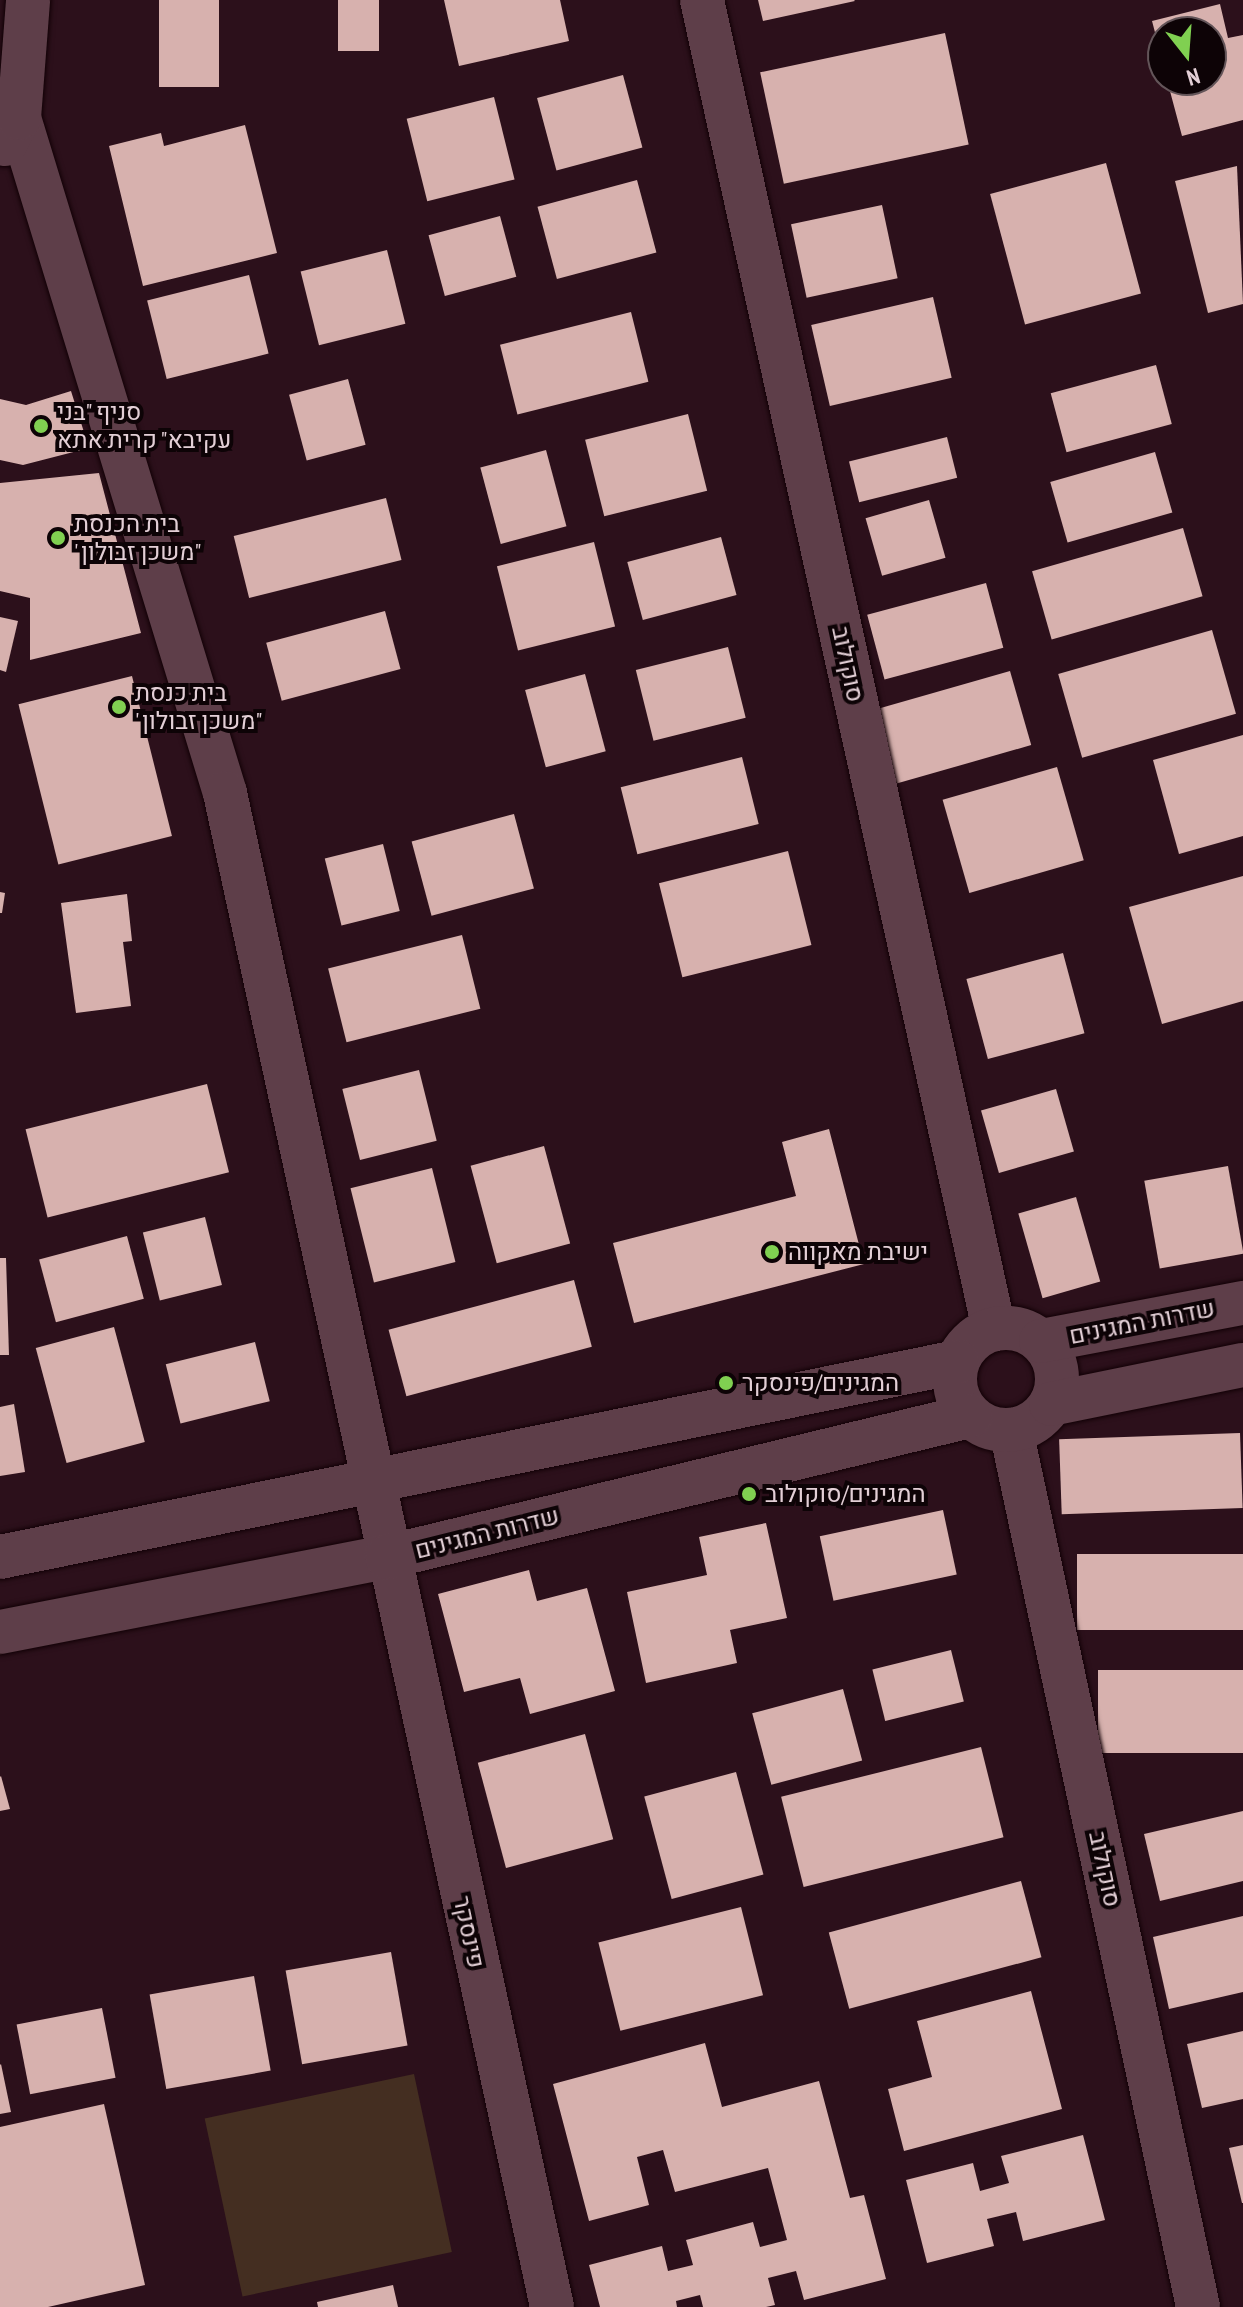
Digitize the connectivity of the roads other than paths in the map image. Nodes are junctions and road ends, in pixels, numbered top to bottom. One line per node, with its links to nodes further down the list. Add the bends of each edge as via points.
1 (28, 0): 3 (street)
2 (702, 0): 5 (street, סוקולוב)
3 (9, 136): 12 (street, פינסקר, via 225,793)
4 (1243, 1303): 6 (street, שדרות המגינים)
5 (994, 1329): 6 (street); 7 (street, via 965,1347)
6 (1041, 1341): 9 (street, via 1057,1371)
7 (957, 1362): 10 (street, via 956,1391); 12 (street)
8 (1243, 1365): 9 (street)
9 (1051, 1404): 11 (street)
10 (970, 1416): 11 (street); 14 (street, שדרות המגינים)
11 (1011, 1430): 17 (street, סוקולוב)
12 (371, 1487): 13 (street); 14 (street, פינסקר)
13 (0, 1557)
14 (387, 1557): 15 (street, שדרות המגינים); 16 (street, פינסקר)
15 (0, 1632)
16 (552, 2307)
17 (1198, 2307)

